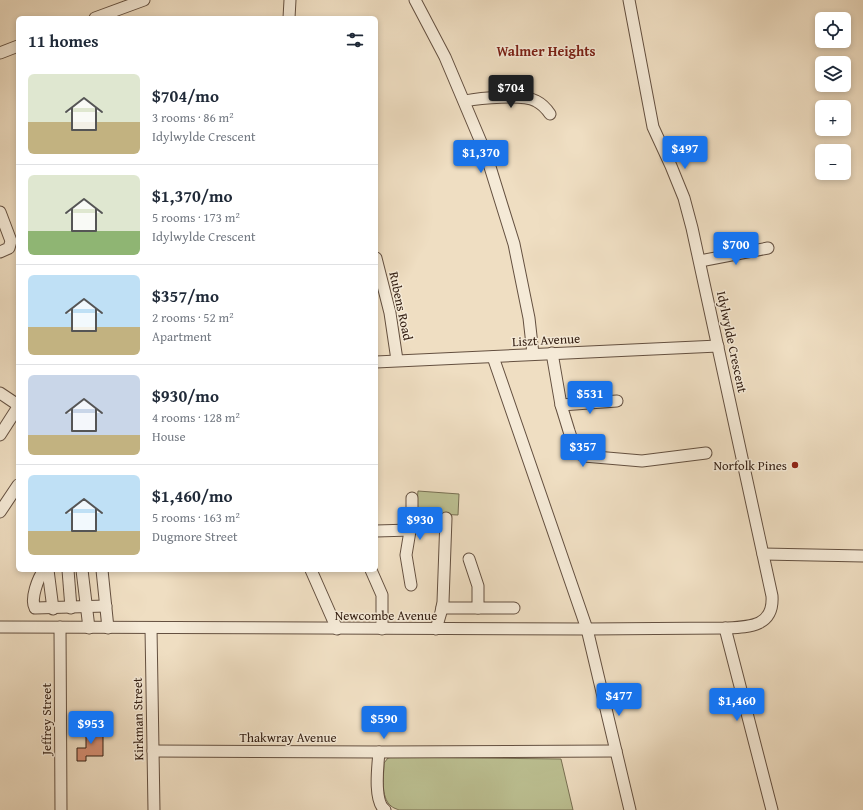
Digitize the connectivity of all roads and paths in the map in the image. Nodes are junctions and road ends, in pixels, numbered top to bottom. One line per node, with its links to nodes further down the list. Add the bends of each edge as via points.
1 (144, 0): 5 (street)
2 (290, 0): 6 (street)
3 (415, 0): 9 (street, via 446,57)
4 (629, 0): 14 (street, Idylwylde Crescent, via 653,127 684,198)
5 (100, 16)
6 (289, 16)
7 (16, 47): 8 (street)
8 (0, 53)
9 (465, 101): 10 (street, via 526,97 537,101); 18 (street, via 486,154 514,244 529,318)
10 (550, 114)
11 (0, 212): 13 (street, via 11,244)
12 (768, 248): 14 (street)
13 (0, 252)
14 (700, 261): 16 (street, Idylwylde Crescent)
15 (378, 266): 20 (street, Rubens Road, via 390,313)
16 (718, 346): 17 (street, Liszt Avenue); 35 (street, Idylwylde Crescent)
17 (552, 353): 18 (street, Liszt Avenue); 26 (street)
18 (533, 354): 19 (street, Liszt Avenue)
19 (493, 357): 20 (street, Liszt Avenue); 63 (street)
20 (397, 360): 21 (street, Liszt Avenue)
21 (378, 362)
22 (0, 393): 24 (street)
23 (617, 401): 26 (street)
24 (16, 403)
25 (16, 406): 27 (street)
26 (562, 406): 28 (street, via 575,448 584,456 642,461)
27 (0, 435)
28 (706, 453)
29 (16, 488): 31 (street)
30 (412, 498): 33 (street)
31 (0, 512)
32 (446, 518): 49 (street)
33 (411, 530): 34 (street); 45 (street, via 406,555)
34 (378, 531)
35 (763, 554): 36 (street); 53 (street, Idylwylde Crescent, via 772,596)
36 (863, 556)
37 (468, 559): 50 (street, via 478,586)
38 (43, 572): 52 (street, via 38,581 33,605 36,609)
39 (48, 572): 52 (street)
40 (68, 572): 47 (street)
41 (82, 572): 48 (street)
42 (102, 572): 46 (street)
43 (312, 572): 60 (street)
44 (372, 572): 61 (street, via 382,595)
45 (411, 585)
46 (106, 606): 48 (street); 57 (street)
47 (71, 608): 48 (street); 52 (street)
48 (87, 608): 56 (street)
49 (442, 608): 50 (street); 62 (street)
50 (478, 608): 51 (street)
51 (514, 608)
52 (53, 609)
53 (768, 615): 59 (street, Newcombe Avenue, via 755,625)
54 (0, 627): 55 (street, Newcombe Avenue)
55 (60, 627): 56 (street, Newcombe Avenue); 67 (street, Jeffrey Street)
56 (89, 628): 57 (street, Newcombe Avenue)
57 (108, 628): 58 (street, Newcombe Avenue)
58 (150, 628): 60 (street, Newcombe Avenue); 64 (street, Kirkman Street)
59 (725, 628): 63 (street, Newcombe Avenue); 71 (street)
60 (337, 629): 61 (street, Newcombe Avenue)
61 (382, 629): 62 (street, Newcombe Avenue)
62 (436, 629): 63 (street, Newcombe Avenue)
63 (587, 629): 65 (street)
64 (153, 751): 66 (street, Thakwray Avenue); 68 (street, Kirkman Street)
65 (616, 751): 66 (street, Thakwray Avenue); 70 (street)
66 (379, 752): 69 (street, via 378,793 382,808)
67 (61, 810)
68 (154, 810)
69 (385, 810)
70 (630, 810)
71 (772, 810)

